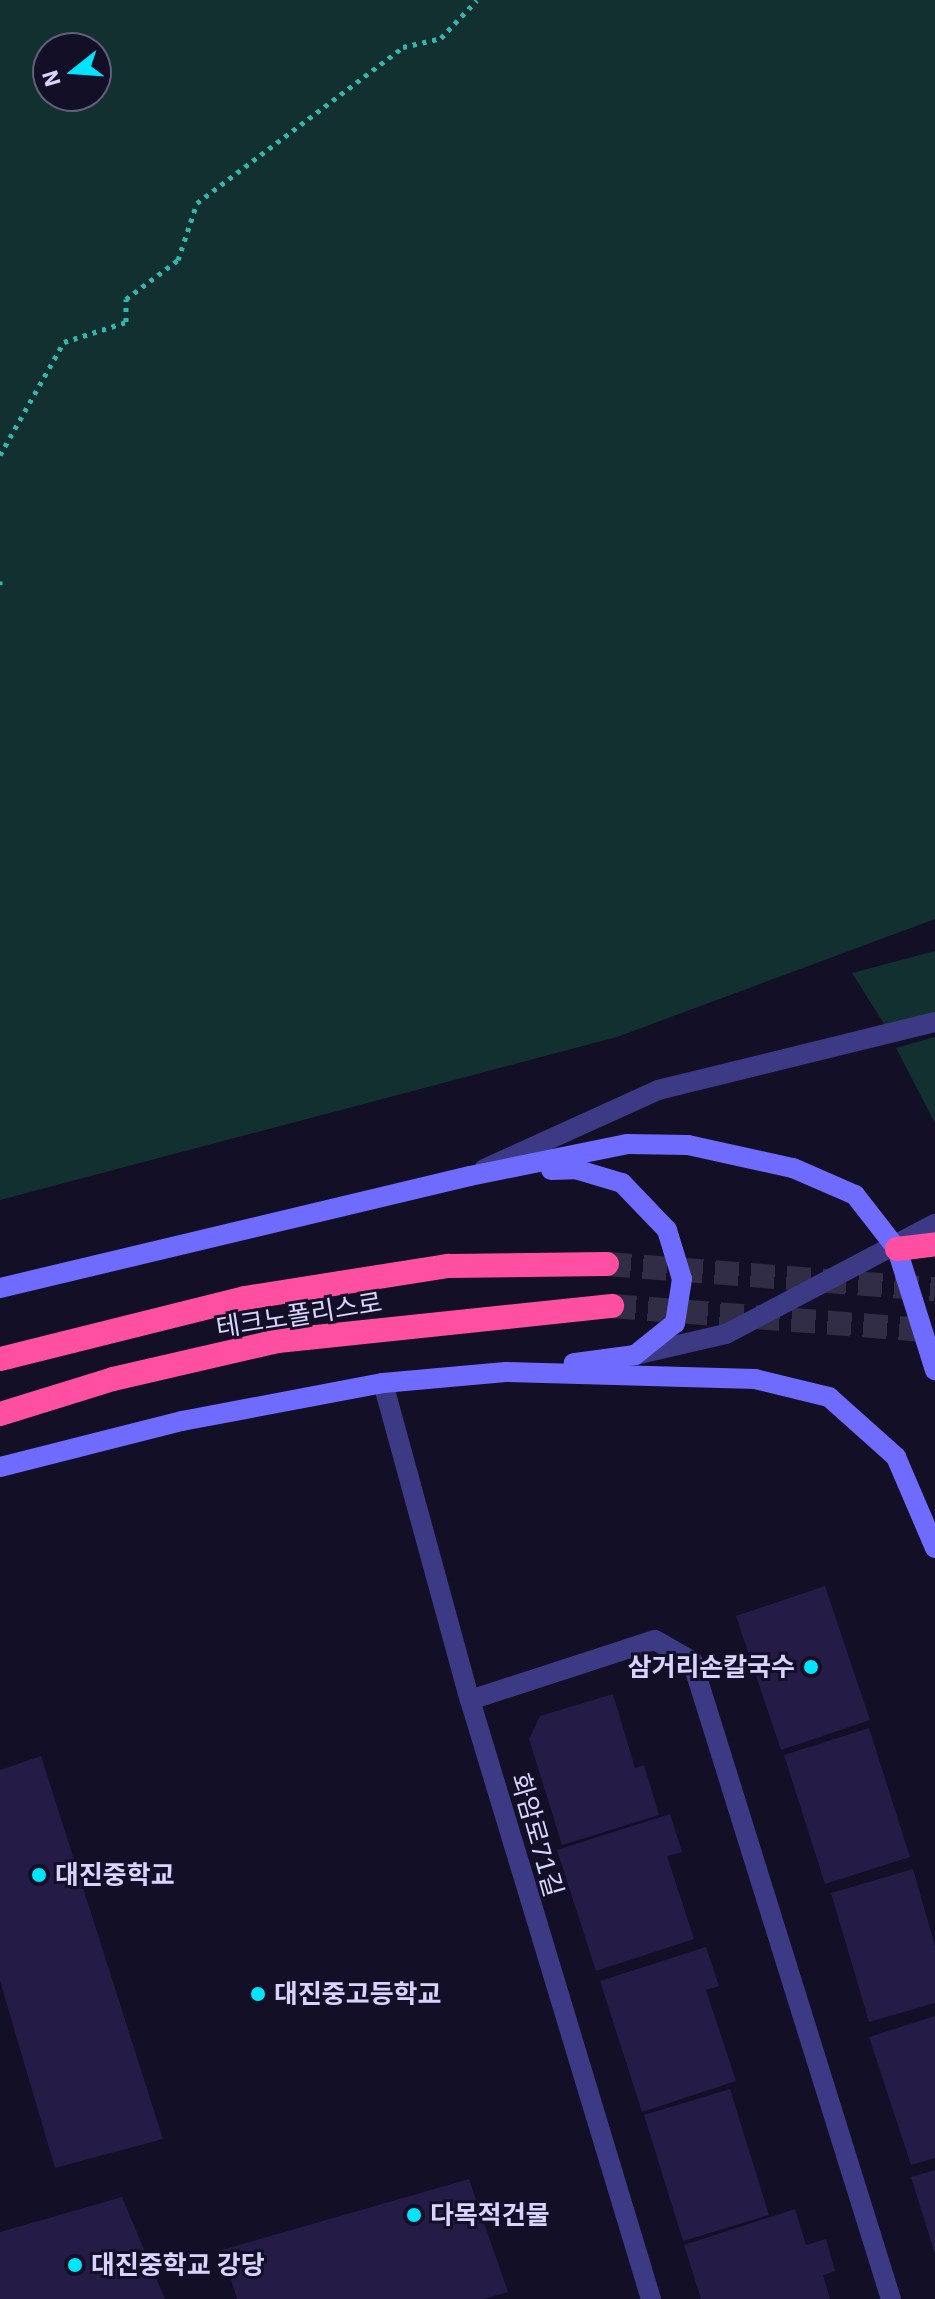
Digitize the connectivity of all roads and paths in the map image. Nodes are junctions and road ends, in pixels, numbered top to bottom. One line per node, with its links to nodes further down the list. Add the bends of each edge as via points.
1 (477, 0): 2 (path, via 441,38 403,47 197,203 178,260 126,299 126,322 64,342)
2 (0, 455)
3 (935, 1022): 4 (street, via 658,1090)
4 (470, 1176): 7 (main road, via 627,1144 688,1145 793,1168 855,1195); 9 (main road); 11 (main road, via 575,1169 603,1174 622,1183 667,1230 682,1279 675,1323)
5 (935, 1224): 7 (street)
6 (935, 1244): 7 (highway)
7 (897, 1249): 11 (street, via 726,1334); 13 (main road)
8 (607, 1264): 12 (highway, via 448,1266 245,1298 104,1328)
9 (0, 1288)
10 (612, 1306): 16 (highway, 테크노폴리스로, via 278,1341 113,1379)
11 (635, 1355): 14 (main road)
12 (0, 1359)
13 (935, 1370)
14 (506, 1372): 15 (main road); 18 (main road, via 755,1379 829,1397 896,1457)
15 (383, 1383): 17 (main road, via 182,1421); 19 (street, 화암로71길)
16 (0, 1414)
17 (0, 1467)
18 (934, 1545)
19 (470, 1700): 20 (street, 화암로71길); 21 (street, via 655,1640 692,1661)
20 (651, 2299)
21 (891, 2299)

